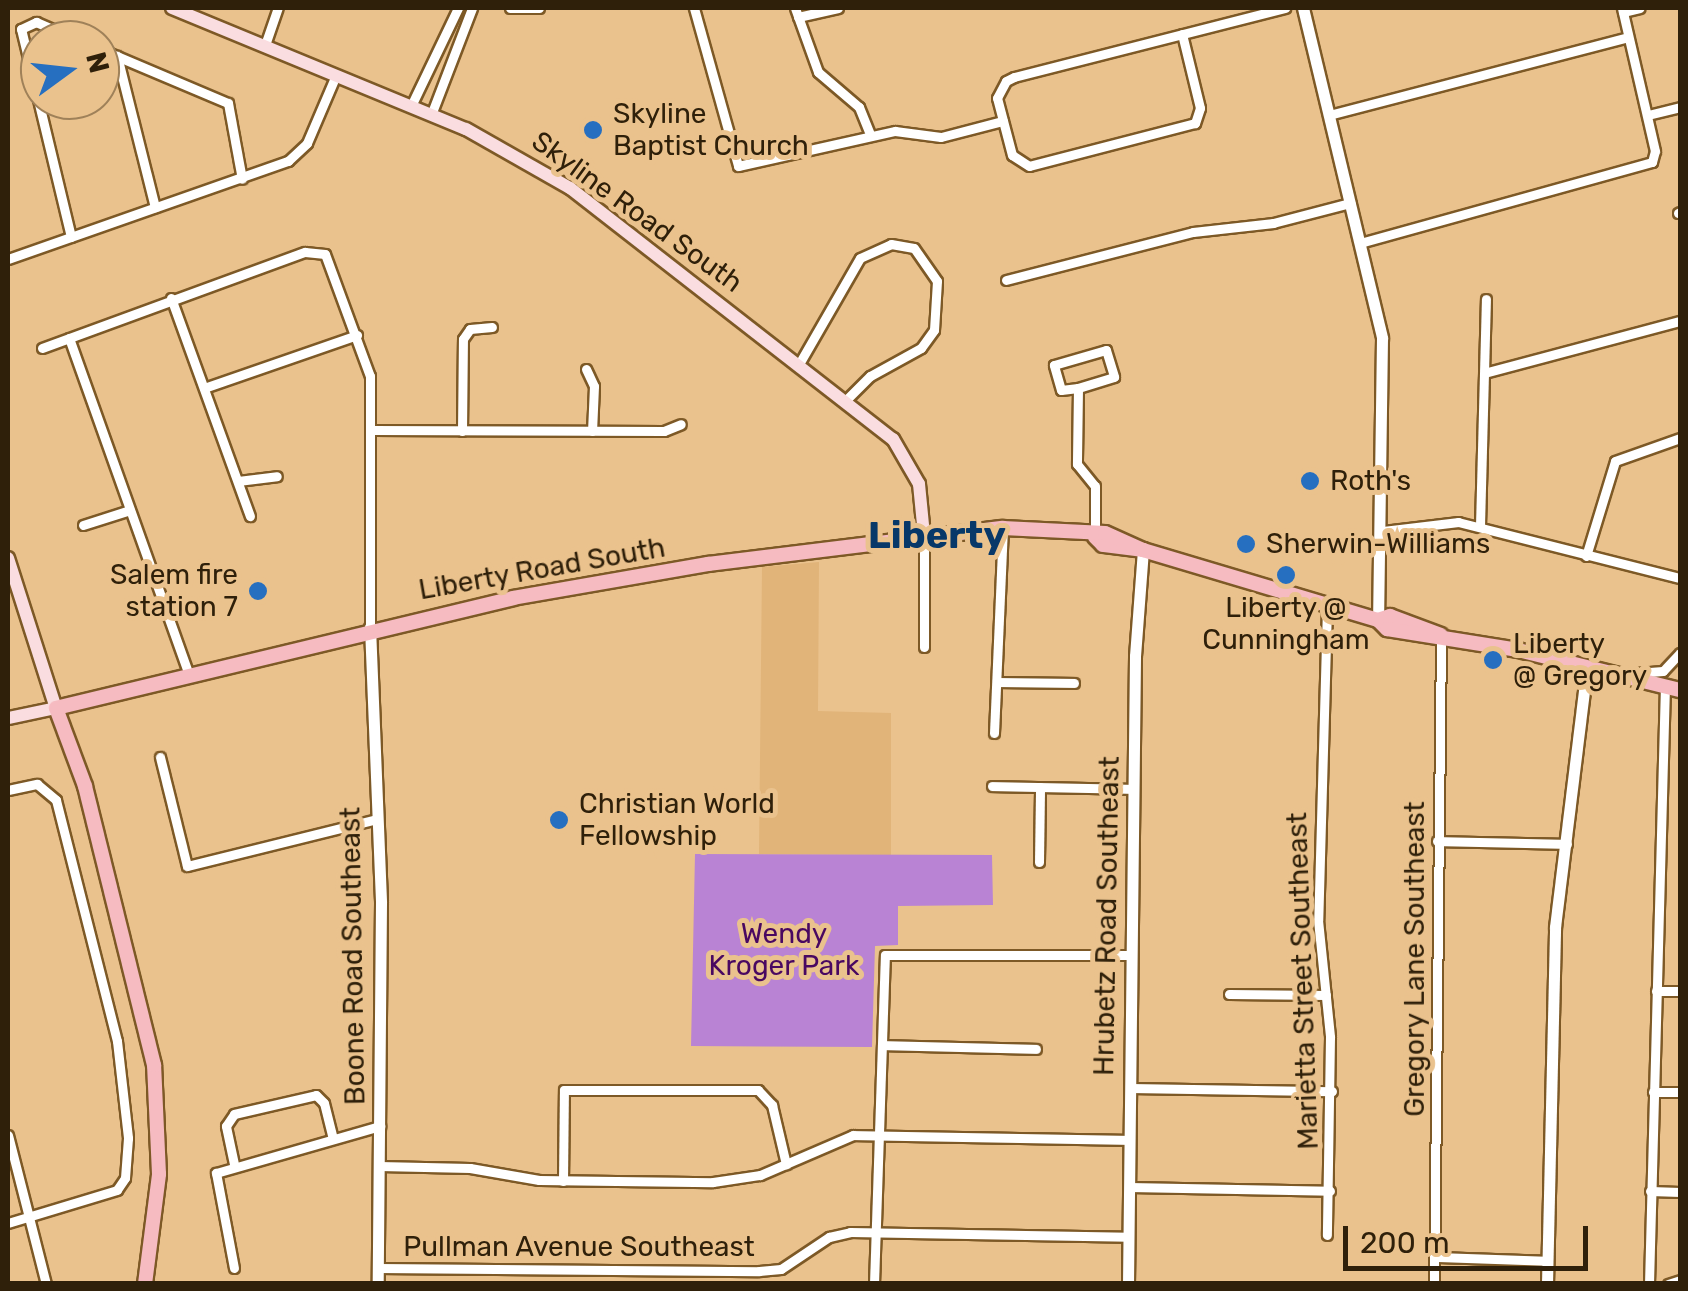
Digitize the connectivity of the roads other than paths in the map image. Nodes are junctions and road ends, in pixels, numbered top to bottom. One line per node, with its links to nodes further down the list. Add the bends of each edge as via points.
1 (177, 8): 16 (main road, Skyline Road South)
2 (278, 8): 16 (street)
3 (458, 8): 20 (street)
4 (472, 8): 22 (street)
5 (510, 8): 6 (street)
6 (539, 8)
7 (694, 8): 27 (street, via 738,166)
8 (838, 8): 13 (street)
9 (1284, 8): 14 (street)
10 (1303, 8): 24 (street)
11 (1640, 8): 12 (street)
12 (1622, 10): 15 (street)
13 (797, 12): 27 (street, via 818,72 859,107)
14 (1182, 34): 26 (street, via 1014,77 998,90); 26 (street, via 1200,108 1195,123 1029,166 1012,155)
15 (1628, 37): 23 (street); 24 (street)
16 (265, 45): 19 (main road, Skyline Road South)
17 (120, 57): 28 (street, via 228,103)
18 (120, 68): 30 (street)
19 (336, 75): 20 (main road, Skyline Road South); 28 (street, via 298,154)
20 (411, 106): 22 (main road, Skyline Road South)
21 (1680, 106): 23 (street)
22 (431, 115): 42 (main road, Skyline Road South, via 542,169)
23 (1648, 115): 32 (street, via 1652,162)
24 (1329, 116): 29 (street)
25 (41, 120): 31 (street)
26 (1003, 121): 27 (street, via 941,136)
27 (871, 136)
28 (242, 179): 30 (street)
29 (1350, 203): 32 (street); 34 (street, via 1193,232)
30 (155, 207): 31 (street)
31 (71, 237): 33 (street)
32 (1360, 243): 60 (street, via 1384,356)
33 (8, 259)
34 (1006, 280)
35 (170, 298): 39 (street, via 321,251 332,263); 40 (street); 45 (street)
36 (1486, 298): 44 (street)
37 (1680, 321): 44 (street)
38 (492, 327): 50 (street, via 470,329 463,339)
39 (357, 335): 45 (street); 49 (street, via 370,376)
40 (69, 338): 41 (street); 55 (street)
41 (42, 348)
42 (799, 364): 47 (main road, Skyline Road South); 47 (street, via 860,258 891,244 914,248 937,281 934,330 921,348 870,376)
43 (586, 369): 51 (street, via 594,386)
44 (1488, 372): 58 (street)
45 (204, 388): 54 (street)
46 (1078, 388): 46 (street, via 1114,377 1106,350 1054,365 1061,390); 62 (street, via 1077,464 1094,484)
47 (846, 400): 61 (main road, Skyline Road South, via 910,462 921,488)
48 (680, 424): 51 (street, via 664,431)
49 (372, 430): 50 (street); 69 (street)
50 (462, 431): 51 (street)
51 (592, 431)
52 (1680, 438): 64 (street, via 1615,461)
53 (278, 476): 54 (street)
54 (238, 480): 56 (street)
55 (130, 510): 57 (street); 74 (street)
56 (250, 516)
57 (83, 525)
58 (1480, 526): 60 (street, via 1432,523); 64 (street)
59 (1003, 528): 61 (main road, Liberty Road South); 62 (main road, Liberty Road South); 76 (street)
60 (1383, 531): 68 (street)
61 (924, 536): 69 (main road, Liberty Road South, via 662,571); 71 (street)
62 (1095, 537): 63 (main road, Liberty Road South, via 1103,546)
63 (1142, 550): 67 (main road, Liberty Road South); 86 (street, Hrubetz Road Southeast)
64 (1586, 556): 66 (street)
65 (8, 558): 80 (main road)
66 (1680, 578)
67 (1327, 607): 68 (main road, Liberty Road South); 96 (street, Marietta Street Southeast, via 1318,920)
68 (1378, 620): 70 (main road, Liberty Road South, via 1387,629)
69 (370, 627): 74 (main road, Liberty Road South); 88 (street, Boone Road Southeast)
70 (1441, 634): 73 (main road, Liberty Road South); 89 (street, Gregory Lane Southeast)
71 (924, 647)
72 (1680, 653): 75 (street, via 1663,671)
73 (1587, 667): 75 (main road, Liberty Road South); 90 (street)
74 (188, 675): 80 (main road, Liberty Road South)
75 (1618, 675): 78 (main road, Liberty Road South)
76 (1000, 682): 77 (street); 82 (street)
77 (1074, 683)
78 (1665, 686): 79 (main road, Liberty Road South); 93 (street)
79 (1680, 690)
80 (56, 708): 81 (main road, Liberty Road South); 128 (main road, via 84,786 154,1065 159,1174)
81 (8, 718)
82 (994, 733)
83 (160, 757): 88 (street, via 187,866)
84 (992, 786): 85 (street)
85 (1040, 787): 86 (street); 91 (street)
86 (1134, 789): 92 (street, Hrubetz Road Southeast)
87 (8, 790): 116 (street, via 37,784 56,800 122,1062 128,1126 122,1186)
88 (378, 819): 103 (street, Boone Road Southeast)
89 (1436, 841): 90 (street); 121 (street, Gregory Lane Southeast)
90 (1566, 844): 122 (street, via 1555,927)
91 (1039, 862)
92 (1132, 955): 97 (street, via 885,955); 99 (street, Hrubetz Road Southeast)
93 (1656, 990): 94 (street); 101 (street)
94 (1680, 991)
95 (1230, 994): 96 (street)
96 (1326, 994): 100 (street, Marietta Street Southeast)
97 (883, 1045): 98 (street); 105 (street)
98 (1036, 1049)
99 (1130, 1088): 100 (street); 107 (street, Hrubetz Road Southeast)
100 (1332, 1091): 113 (street, Marietta Street Southeast)
101 (1653, 1092): 102 (street); 114 (street)
102 (1680, 1092)
103 (380, 1126): 106 (street); 110 (street, Boone Road Southeast)
104 (8, 1135): 116 (street)
105 (879, 1136): 107 (street); 109 (street, via 834,1140); 118 (street)
106 (333, 1138): 108 (street); 108 (street, via 316,1095 234,1114 226,1126)
107 (1129, 1140): 112 (street, Hrubetz Road Southeast)
108 (234, 1164): 123 (street, via 214,1179)
109 (786, 1164): 111 (street, via 726,1181); 111 (street, via 772,1105 758,1090 564,1090)
110 (380, 1166): 111 (street, via 470,1168); 124 (street, Boone Road Southeast)
111 (563, 1181)
112 (1129, 1188): 113 (street); 120 (street, Hrubetz Road Southeast)
113 (1330, 1191): 119 (street, Marietta Street Southeast)
114 (1650, 1192): 115 (street); 135 (street)
115 (1680, 1192)
116 (29, 1218): 117 (street); 127 (street)
117 (8, 1223)
118 (876, 1232): 120 (street, Pullman Avenue Southeast); 125 (street, Pullman Avenue Southeast, via 829,1237 772,1270); 131 (street)
119 (1327, 1235)
120 (1128, 1237): 132 (street, Hrubetz Road Southeast)
121 (1434, 1257): 122 (street); 133 (street, Gregory Lane Southeast)
122 (1548, 1260): 134 (street)
123 (234, 1268)
124 (378, 1268): 125 (street, Pullman Avenue Southeast); 129 (street, Boone Road Southeast)
125 (484, 1269): 130 (street)
126 (1680, 1280): 136 (street)
127 (46, 1284)
128 (145, 1284)
129 (378, 1284)
130 (486, 1284)
131 (874, 1284)
132 (1128, 1284)
133 (1434, 1284)
134 (1546, 1284)
135 (1649, 1284)
136 (1668, 1284)

